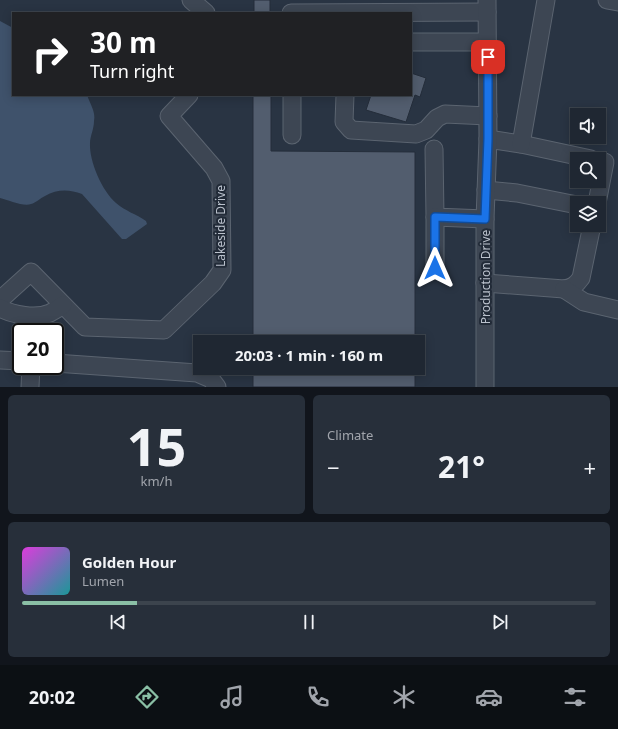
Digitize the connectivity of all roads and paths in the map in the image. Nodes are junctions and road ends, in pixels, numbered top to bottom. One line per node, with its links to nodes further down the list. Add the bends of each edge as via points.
1 (192, 0): 6 (street)
2 (546, 0): 16 (street)
3 (607, 0): 4 (street)
4 (618, 2)
5 (487, 6): 7 (street); 9 (street, Production Drive)
6 (205, 12)
7 (319, 12)
8 (412, 42): 9 (street)
9 (487, 42): 13 (street, Production Drive)
10 (189, 96): 28 (street, Lakeside Drive, via 169,116 214,168 221,181 222,270 213,283 164,330 85,327)
11 (292, 96): 14 (street)
12 (345, 96): 13 (street, via 344,122 351,130 416,134 426,130 437,118 445,114)
13 (488, 116): 15 (street, Production Drive)
14 (292, 135)
15 (488, 139): 16 (street); 19 (street, Production Drive)
16 (521, 144): 18 (street)
17 (434, 149): 21 (street)
18 (570, 154)
19 (486, 190): 20 (street); 22 (street, Production Drive)
20 (570, 204)
21 (435, 217): 22 (street); 24 (street)
22 (485, 219): 25 (street, Production Drive)
23 (591, 232): 26 (street, via 581,278 571,288)
24 (435, 268)
25 (485, 282): 26 (street); 38 (street, Production Drive)
26 (564, 289): 30 (street, via 584,302)
27 (0, 300): 28 (street, Lakeside Drive, via 31,272)
28 (64, 305): 29 (street, via 37,316 9,313)
29 (0, 308)
30 (618, 310)
31 (0, 360): 32 (street); 33 (street)
32 (12, 361)
33 (0, 363)
34 (64, 364): 37 (street, via 197,373 211,379)
35 (31, 375): 36 (street)
36 (30, 387)
37 (217, 387)
38 (485, 387)

